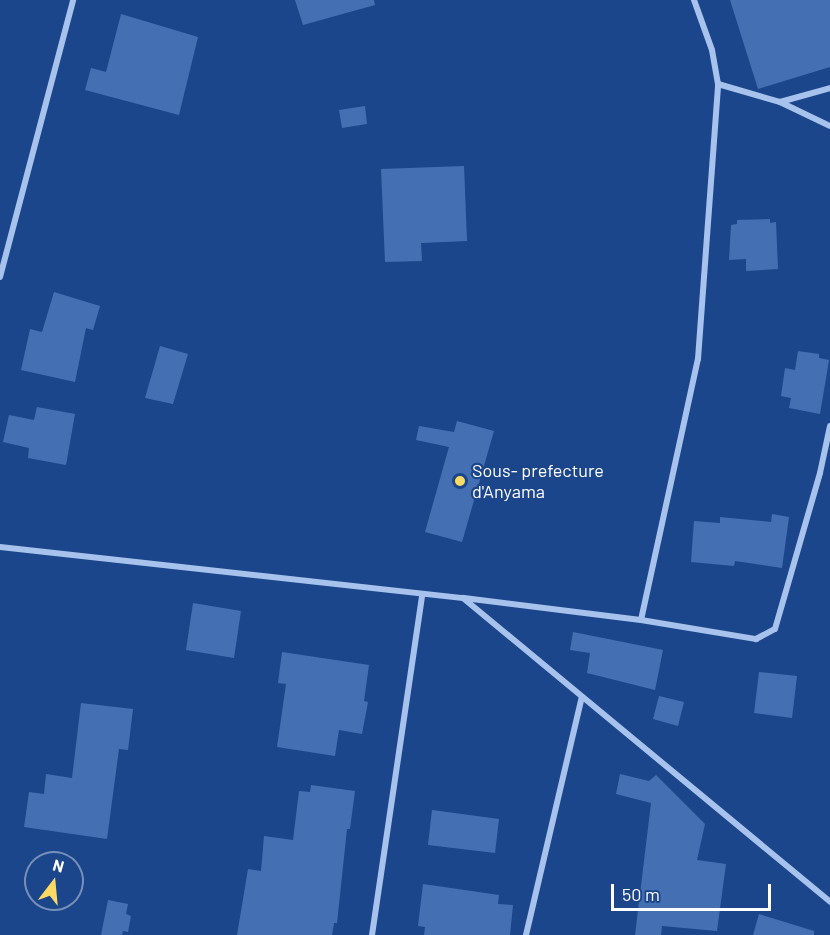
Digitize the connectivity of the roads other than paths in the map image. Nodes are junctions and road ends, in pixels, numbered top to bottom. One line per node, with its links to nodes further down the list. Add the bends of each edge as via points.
1 (73, 0): 7 (street)
2 (694, 0): 3 (street, via 712,50)
3 (718, 84): 5 (street); 12 (street, via 698,359)
4 (830, 88): 5 (street)
5 (780, 102): 6 (street)
6 (830, 126)
7 (0, 277)
8 (830, 426): 12 (street, via 775,628 756,639)
9 (0, 547): 10 (street)
10 (422, 595): 11 (street); 15 (street)
11 (463, 598): 12 (street); 13 (street)
12 (641, 620)
13 (582, 697): 14 (street); 16 (street)
14 (830, 902)
15 (372, 935)
16 (526, 935)

